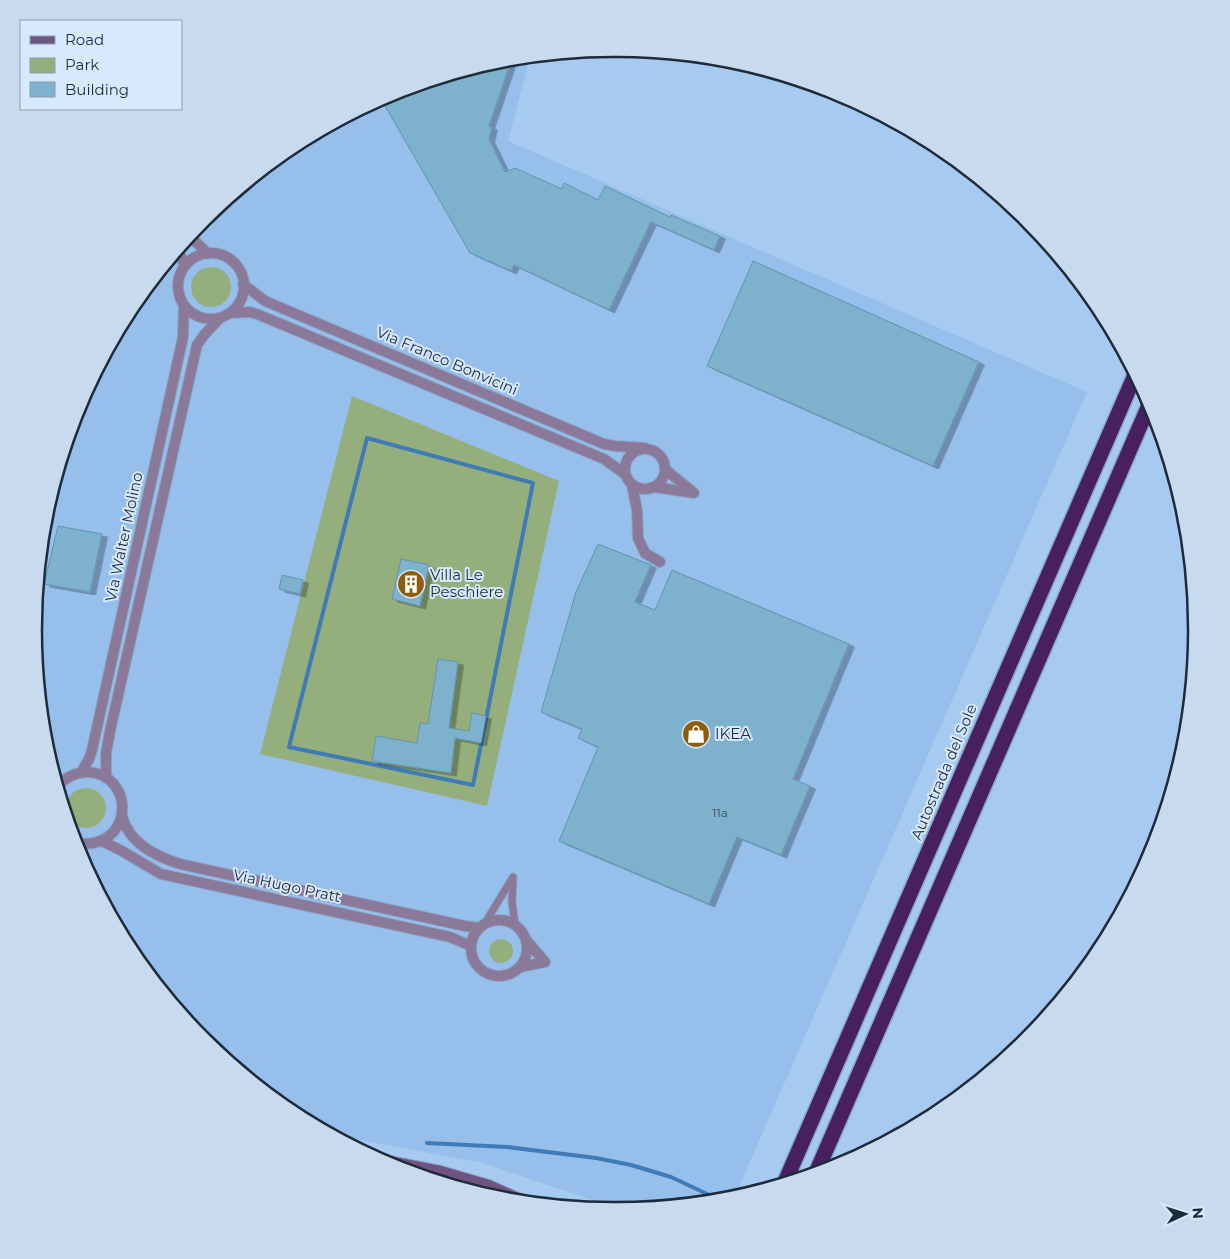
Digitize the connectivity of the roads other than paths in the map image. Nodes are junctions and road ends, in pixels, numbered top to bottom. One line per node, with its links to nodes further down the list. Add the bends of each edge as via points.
1 (195, 241): 2 (street)
2 (208, 254): 4 (street); 5 (street, via 218,254 232,262 241,274)
3 (181, 257): 4 (street)
4 (185, 266): 6 (street, Via Walter Molino, via 178,285)
5 (243, 284): 7 (street, via 240,300); 11 (street, Via Franco Bonvicini, via 265,300 604,444)
6 (184, 305): 8 (street, via 196,316); 18 (street, Via Walter Molino, via 181,347 92,750)
7 (230, 313): 8 (street, Via Walter Molino); 13 (street, Via Franco Bonvicini, via 250,312 274,321 604,459)
8 (220, 318): 19 (street, Via Walter Molino, via 197,346 109,738)
9 (1131, 383): 31 (highway, Autostrada del Sole)
10 (1145, 414): 29 (highway)
11 (645, 448): 12 (street, via 657,452); 13 (street, via 628,457)
12 (666, 470): 15 (street, via 662,480); 15 (street, via 694,493)
13 (626, 474): 14 (street, Via Franco Bonvicini)
14 (632, 485): 15 (street); 16 (street, Via Franco Bonvicini)
15 (652, 488): 16 (street)
16 (637, 510): 17 (street, Via Franco Bonvicini, via 641,547)
17 (660, 562)
18 (81, 773): 19 (street, via 96,773); 20 (street)
19 (106, 778): 21 (street, Via Hugo Pratt, via 119,793)
20 (63, 782)
21 (122, 816): 22 (street, via 118,828); 25 (street, Via Hugo Pratt, via 136,842 165,860 465,926)
22 (102, 841): 23 (street); 27 (street, Via Hugo Pratt, via 161,874 450,937)
23 (84, 845)
24 (515, 924): 25 (street, via 500,919); 25 (lane, via 512,877); 26 (street)
25 (482, 926): 27 (street)
26 (527, 940): 28 (street, via 526,959); 28 (street, via 545,962)
27 (471, 946): 28 (street, via 475,962 487,974 504,976)
28 (521, 966)
29 (820, 1164)
30 (414, 1165): 32 (main road, via 441,1170)
31 (788, 1175)
32 (502, 1191)

